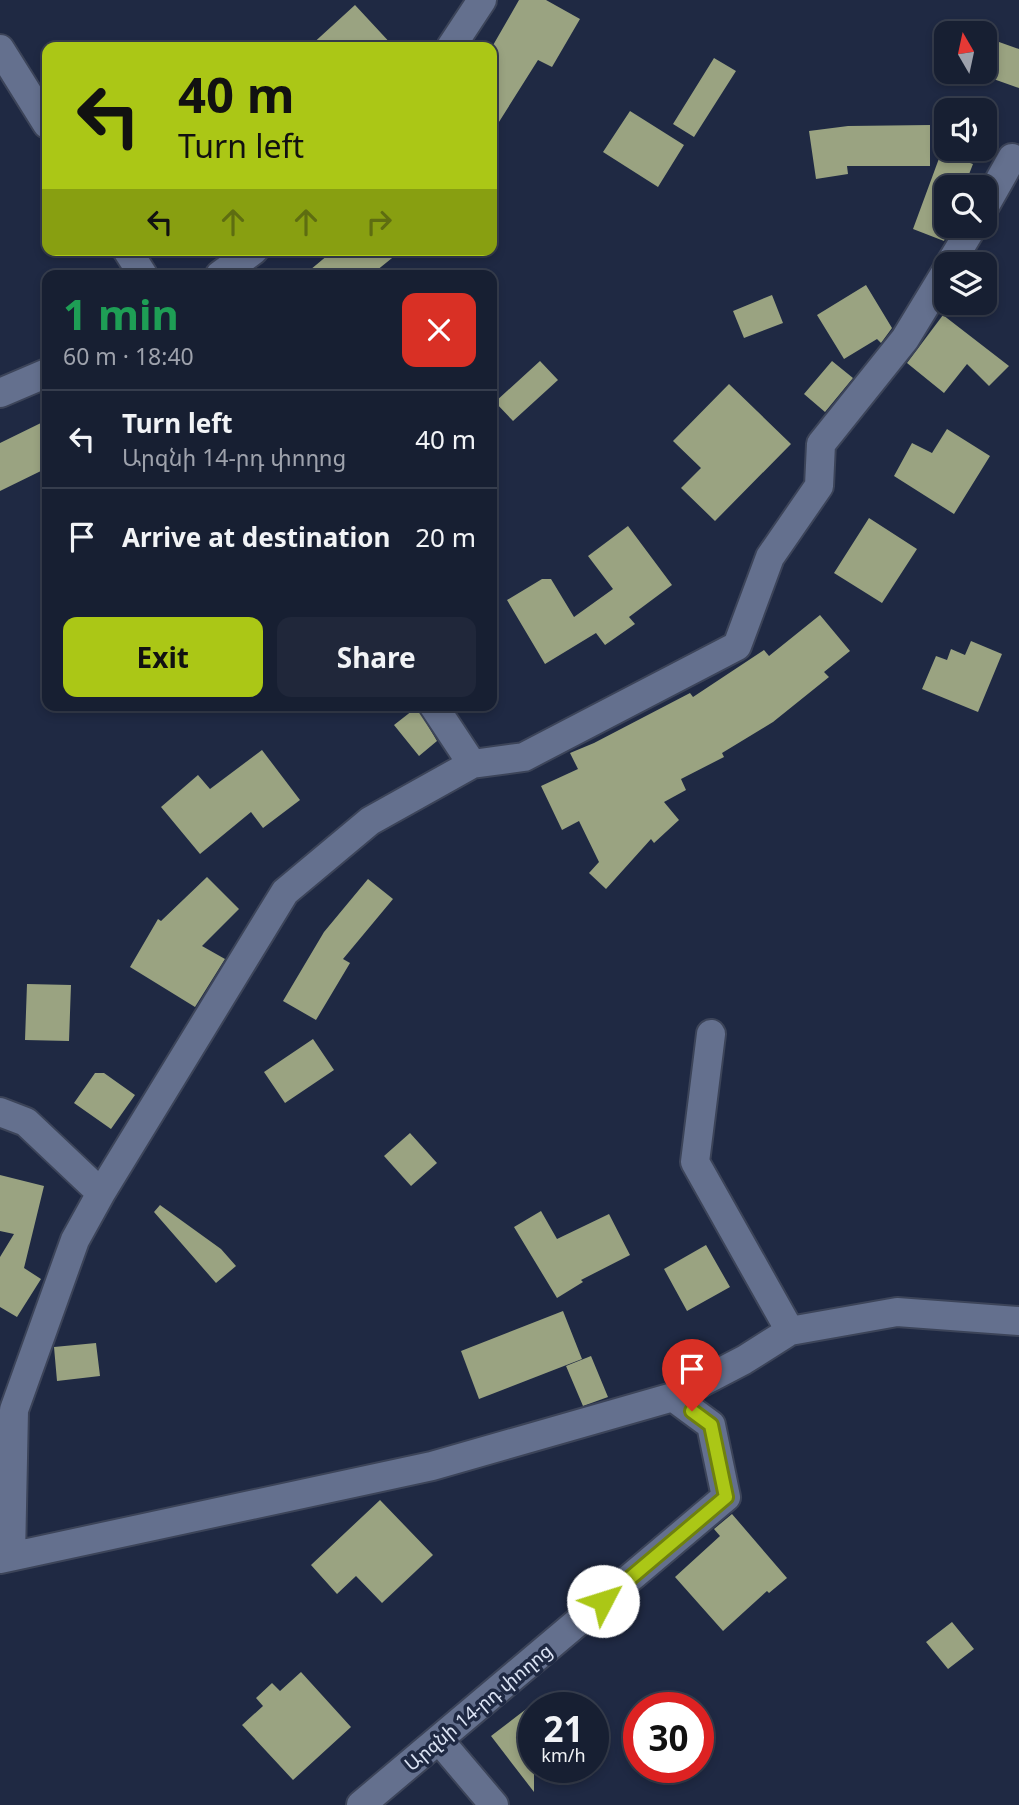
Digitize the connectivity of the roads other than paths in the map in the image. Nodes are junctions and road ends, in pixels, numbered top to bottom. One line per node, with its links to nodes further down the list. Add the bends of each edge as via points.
1 (482, 0): 2 (street)
2 (455, 42)
3 (0, 49): 4 (street)
4 (42, 116)
5 (1012, 158): 6 (street)
6 (997, 185)
7 (246, 256): 8 (street)
8 (227, 270)
9 (934, 291): 13 (street, via 905,339 821,444 819,486 770,557 737,646 524,757)
10 (42, 375): 11 (street)
11 (0, 393)
12 (437, 711): 13 (street)
13 (472, 764): 16 (street, via 370,821 285,892)
14 (711, 1034): 18 (street, via 695,1162)
15 (0, 1112): 16 (street, via 26,1122)
16 (101, 1192): 20 (street, via 75,1240 14,1410)
17 (1019, 1321): 18 (street, via 897,1312)
18 (790, 1331): 19 (street)
19 (673, 1397): 20 (street, via 432,1466); 21 (street, Արզնի 14-րդ փողոց, via 711,1425 726,1497)
20 (6, 1557)
21 (439, 1740): 22 (street, Արզնի 14-րդ փողոց); 23 (street)
22 (361, 1805)
23 (494, 1805)

